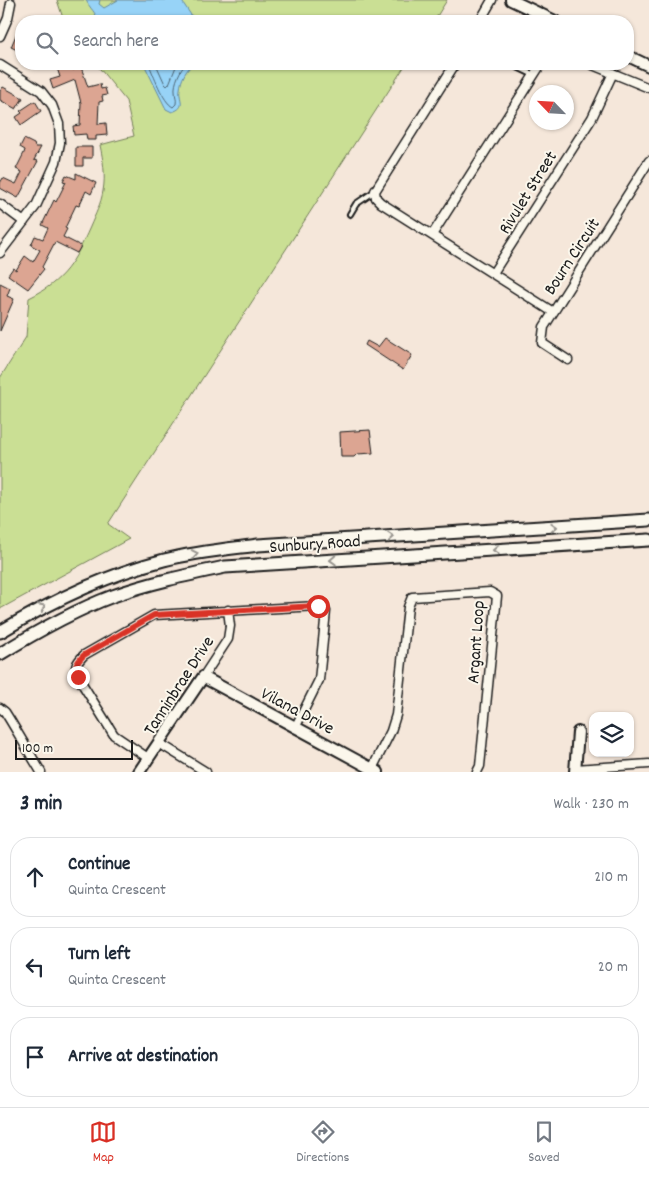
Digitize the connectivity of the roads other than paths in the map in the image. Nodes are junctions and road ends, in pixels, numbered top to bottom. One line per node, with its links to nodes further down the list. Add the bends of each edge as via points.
1 (492, 0): 4 (street)
2 (510, 0): 5 (street)
3 (11, 3): 6 (street)
4 (483, 15)
5 (542, 15)
6 (0, 36)
7 (634, 59): 9 (street)
8 (0, 65): 21 (street, via 41,91 52,105 58,124 60,143 56,162 36,206)
9 (649, 66)
10 (450, 70): 18 (street)
11 (524, 70): 15 (lane)
12 (537, 70): 15 (street)
13 (605, 70): 14 (street)
14 (613, 73): 16 (street); 24 (street, Rivulet Street, via 592,118)
15 (534, 75): 22 (street)
16 (649, 88)
17 (649, 162): 25 (street, Bourn Circuit)
18 (375, 191): 20 (lane, via 356,204); 22 (street, via 381,203)
19 (0, 204): 21 (street)
20 (350, 214)
21 (24, 222): 23 (street)
22 (432, 234): 24 (street)
23 (0, 253)
24 (493, 274): 25 (street)
25 (552, 312): 26 (street, Bourn Circuit, via 544,327 542,342)
26 (568, 360)
27 (649, 520): 30 (main road, Sunbury Road, one-way to 27, via 74,591 124,572 213,550)
28 (649, 540): 31 (main road, Sunbury Road, one-way to 31, via 225,567 112,596)
29 (228, 610): 32 (street, Tanninbrae Drive, via 228,639); 34 (street, via 318,606 326,611 319,680); 37 (street, via 154,615 77,662 75,670 78,677 114,735)
30 (0, 632)
31 (0, 654)
32 (203, 677): 34 (street, Vilana Drive); 36 (street, Tanninbrae Drive)
33 (0, 708): 41 (street)
34 (296, 728): 39 (street, Vilana Drive)
35 (578, 732): 40 (street)
36 (159, 743): 37 (street, Tanninbrae Drive); 43 (street)
37 (148, 758): 42 (street, Tanninbrae Drive)
38 (649, 764): 40 (street)
39 (375, 770): 44 (street, Argant Loop, via 396,715 408,607 412,597 490,592 497,596)
40 (575, 770)
41 (41, 772)
42 (139, 772)
43 (206, 772)
44 (478, 772)

